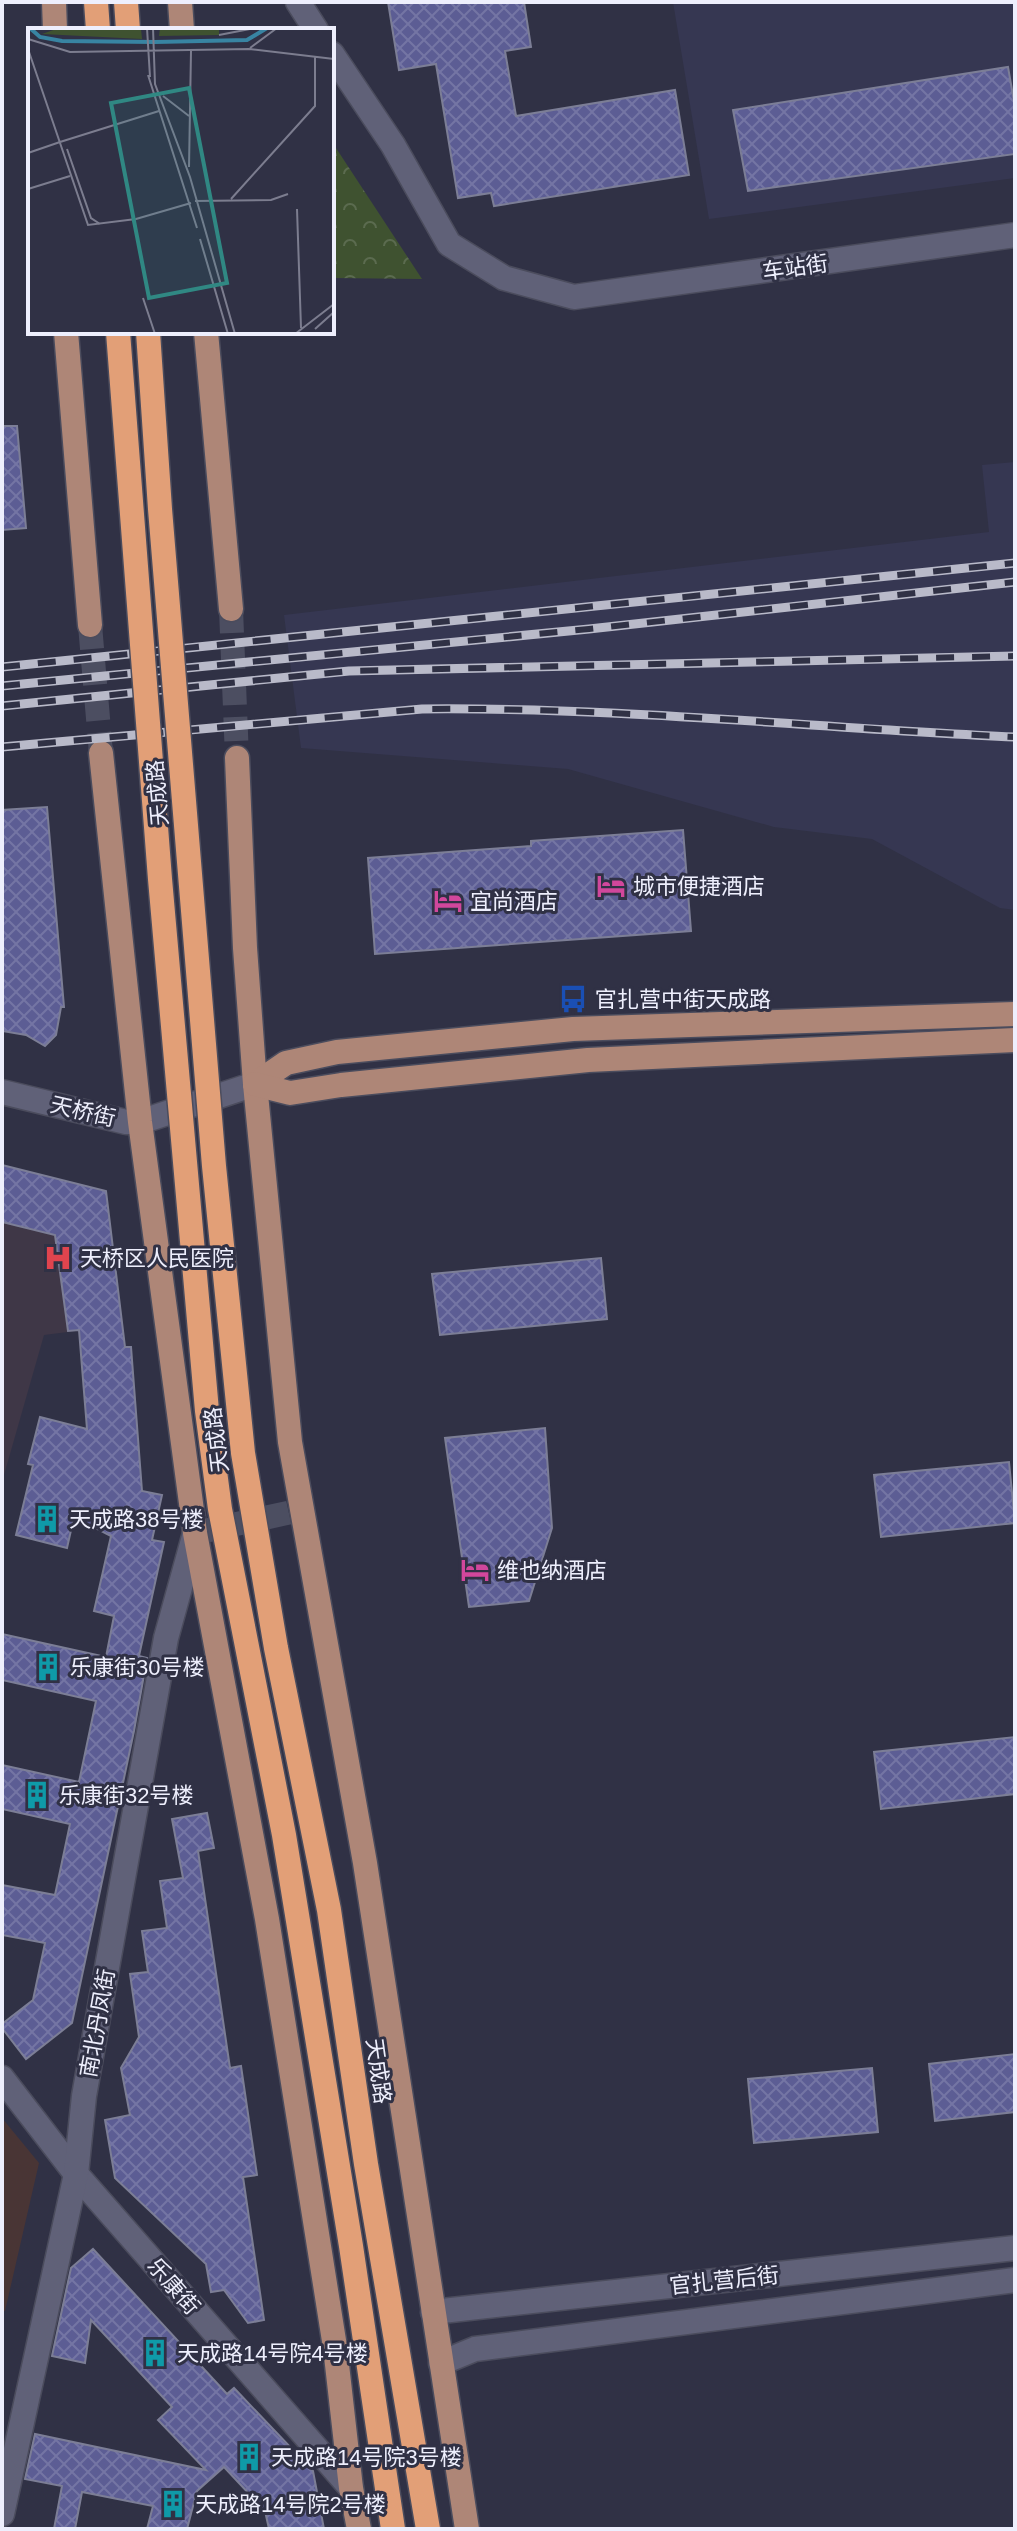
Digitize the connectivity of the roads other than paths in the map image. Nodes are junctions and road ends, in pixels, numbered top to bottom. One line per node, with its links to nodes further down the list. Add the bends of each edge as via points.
1 (54, 2): 6 (main road)
2 (96, 2): 7 (highway)
3 (126, 2): 8 (highway)
4 (180, 2): 9 (main road)
5 (298, 2): 10 (street)
6 (55, 28)
7 (98, 28)
8 (128, 28)
9 (182, 28)
10 (315, 28)
11 (334, 57): 12 (street, 车站街, via 393,145 449,244 504,278 574,297)
12 (1015, 235)
13 (66, 334): 18 (main road)
14 (118, 334): 36 (highway, 天成路, bridge, via 207,1411 220,1509 284,1835)
15 (148, 334): 37 (highway, 天成路, bridge, via 213,1151 243,1453 329,1910)
16 (206, 334): 17 (main road)
17 (231, 609)
18 (90, 625)
19 (101, 753): 25 (main road, 天成路)
20 (237, 758): 23 (main road, 天成路)
21 (1015, 1014): 23 (main road, via 573,1029 337,1052 286,1063)
22 (1015, 1040): 23 (main road, via 588,1060 290,1093)
23 (255, 1084): 25 (street, 天桥街); 31 (main road, 天成路, via 290,1442 365,1863)
24 (2, 1092): 25 (street, 天桥街)
25 (140, 1122): 26 (main road, 天成路)
26 (195, 1533): 28 (street, 南北丹凤街, via 163,1653 84,2096); 33 (main road, 天成路, via 270,1935 335,2347)
27 (2, 2078): 28 (street, 乐康街)
28 (76, 2174): 33 (street, 乐康街); 34 (street, 南北丹凤街)
29 (1015, 2248): 31 (street, 官扎营后街)
30 (1015, 2280): 32 (street, 官扎营后街, via 475,2349)
31 (433, 2312): 32 (main road, 天成路)
32 (441, 2363): 38 (main road, 天成路)
33 (351, 2488): 35 (main road, 天成路)
34 (2, 2514)
35 (359, 2529)
36 (393, 2529)
37 (428, 2529)
38 (467, 2529)

